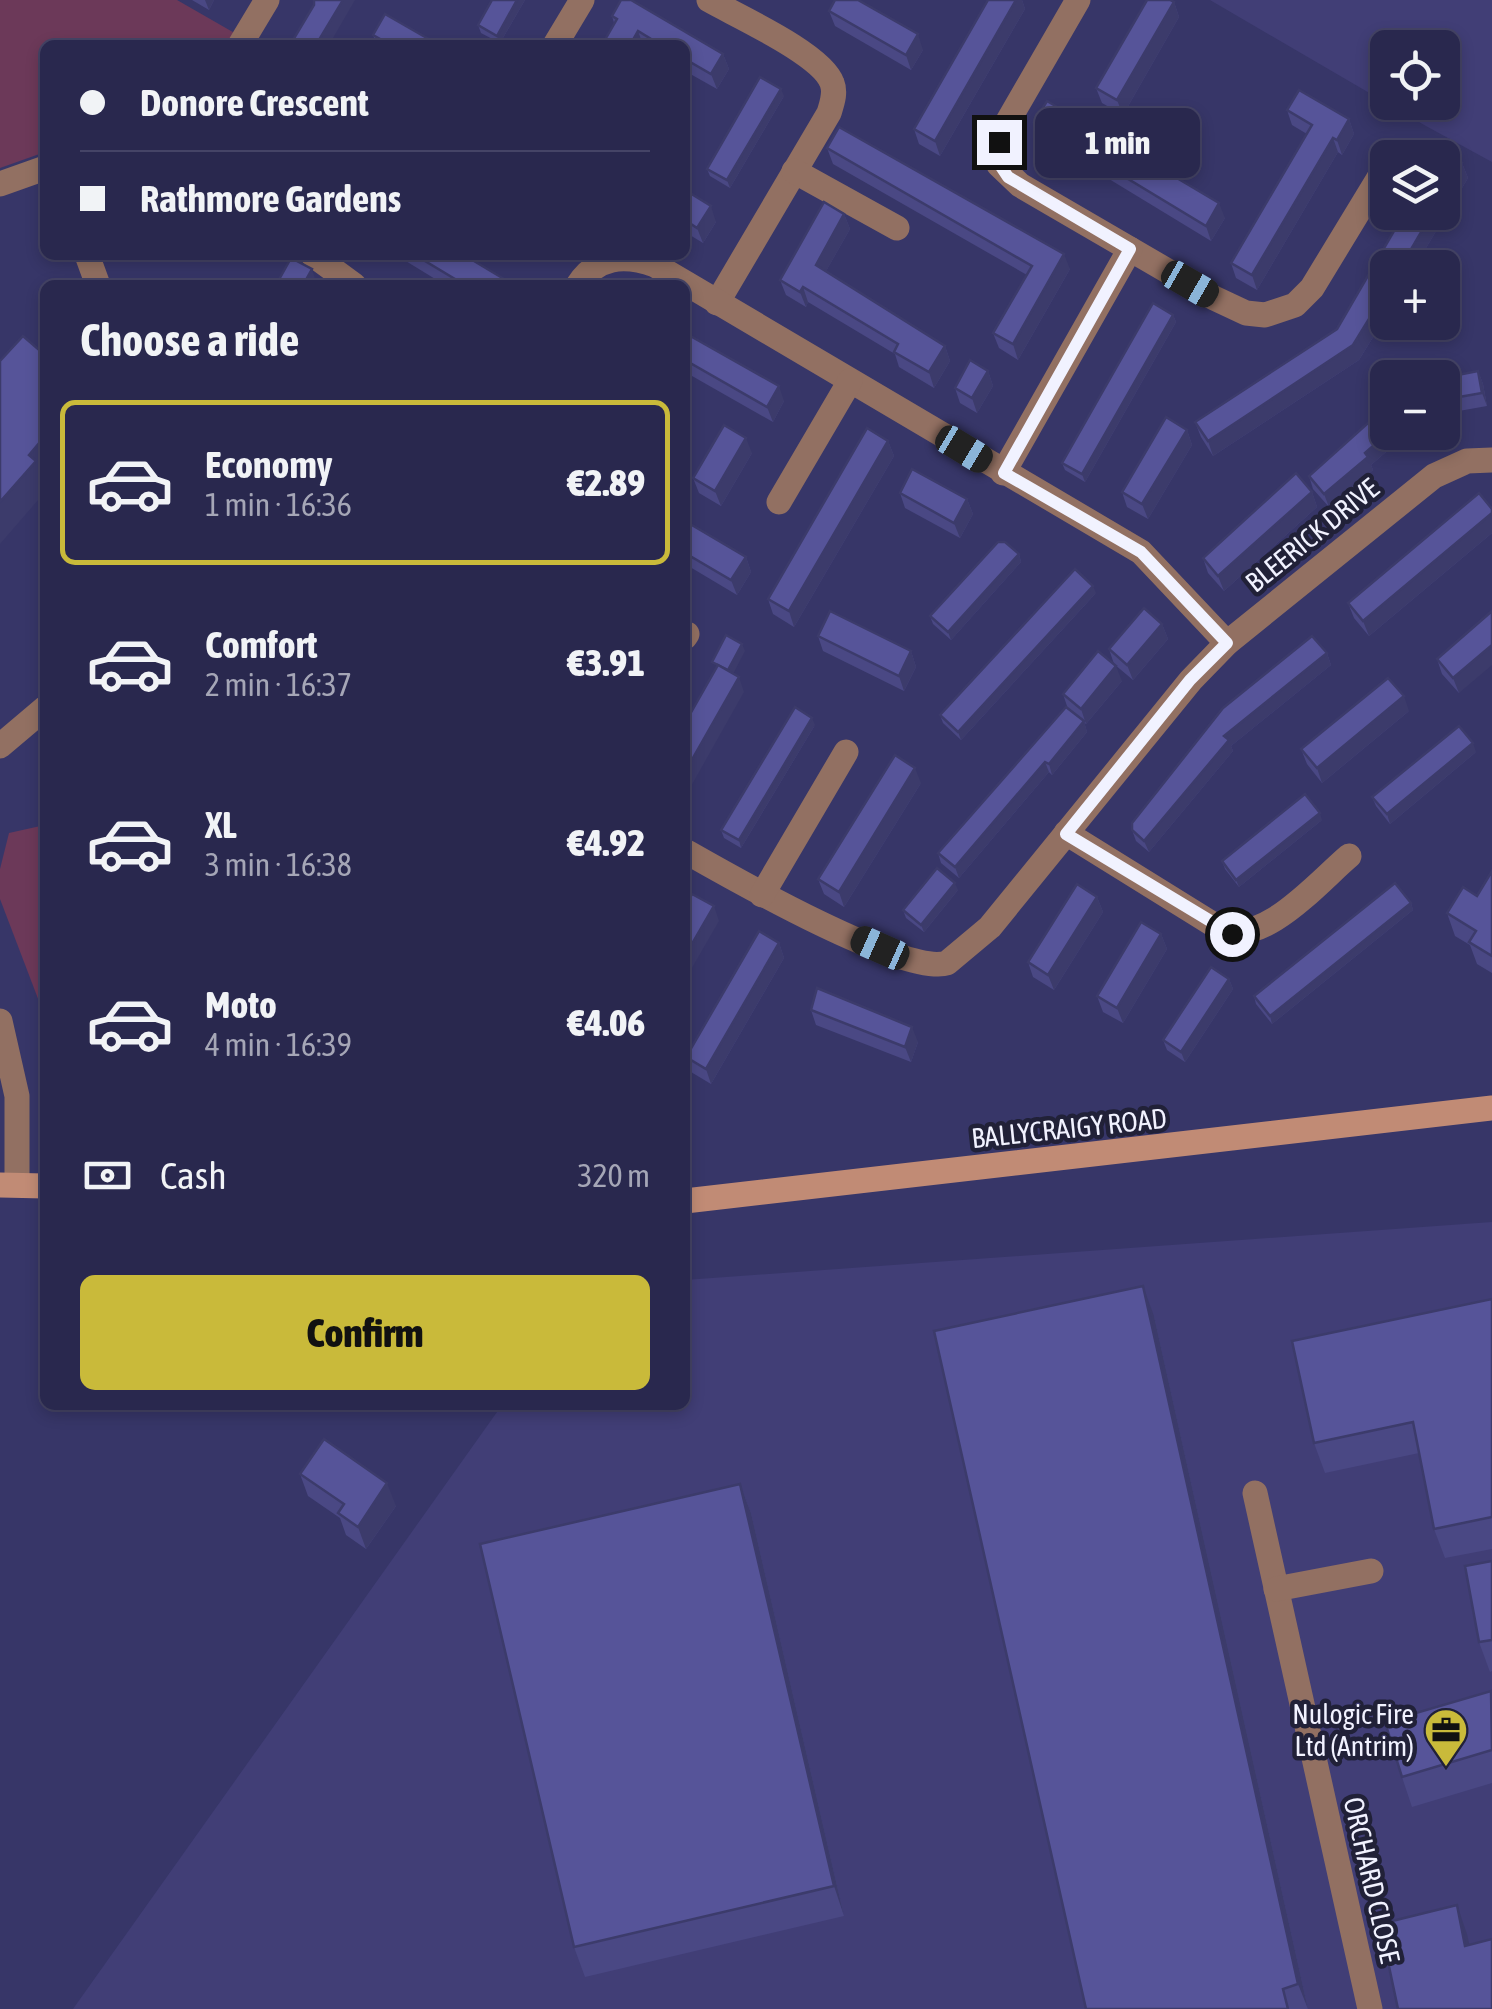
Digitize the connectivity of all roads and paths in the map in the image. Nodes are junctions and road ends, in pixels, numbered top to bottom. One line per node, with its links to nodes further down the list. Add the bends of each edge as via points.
1 (267, 0): 6 (street)
2 (582, 0): 7 (street)
3 (709, 0): 5 (street)
4 (1078, 0): 13 (street, via 1004,128 998,162 1008,177)
5 (741, 8): 9 (street, via 832,82 829,113)
6 (243, 40)
7 (558, 40)
8 (40, 170): 10 (street)
9 (794, 171): 12 (street); 21 (street)
10 (0, 184)
11 (1370, 193): 13 (street, via 1324,273 1284,312 1260,316 1240,310)
12 (896, 228)
13 (1130, 249): 24 (street)
14 (320, 260): 17 (street)
15 (607, 260): 18 (street)
16 (640, 260): 19 (street)
17 (347, 280)
18 (582, 280)
19 (679, 280)
20 (690, 286): 21 (street)
21 (717, 303): 22 (street)
22 (850, 381): 24 (street); 25 (street)
23 (1492, 460): 26 (street, BLEERICK DRIVE, via 1466,461 1434,476)
24 (1004, 473): 26 (street, via 1141,552)
25 (779, 502)
26 (1227, 643): 30 (street, BLEERICK DRIVE)
27 (40, 712): 28 (street)
28 (0, 746)
29 (846, 752): 33 (street)
30 (1066, 834): 32 (street, via 1241,935 1263,928); 33 (street, BLEERICK DRIVE, via 978,940 938,966 915,963)
31 (690, 854): 33 (street)
32 (1349, 856)
33 (762, 895)
34 (0, 1021): 38 (street, via 17,1096)
35 (1492, 1108): 36 (main road, BALLYCRAIGY ROAD)
36 (1459, 1115): 37 (main road); 40 (main road, BALLYCRAIGY ROAD)
37 (1492, 1132)
38 (8, 1184): 39 (main road)
39 (40, 1186)
40 (690, 1200)
41 (1255, 1493): 43 (street, ORCHARD CLOSE)
42 (1371, 1572): 43 (street)
43 (1276, 1589): 44 (street, ORCHARD CLOSE)
44 (1370, 2009)

